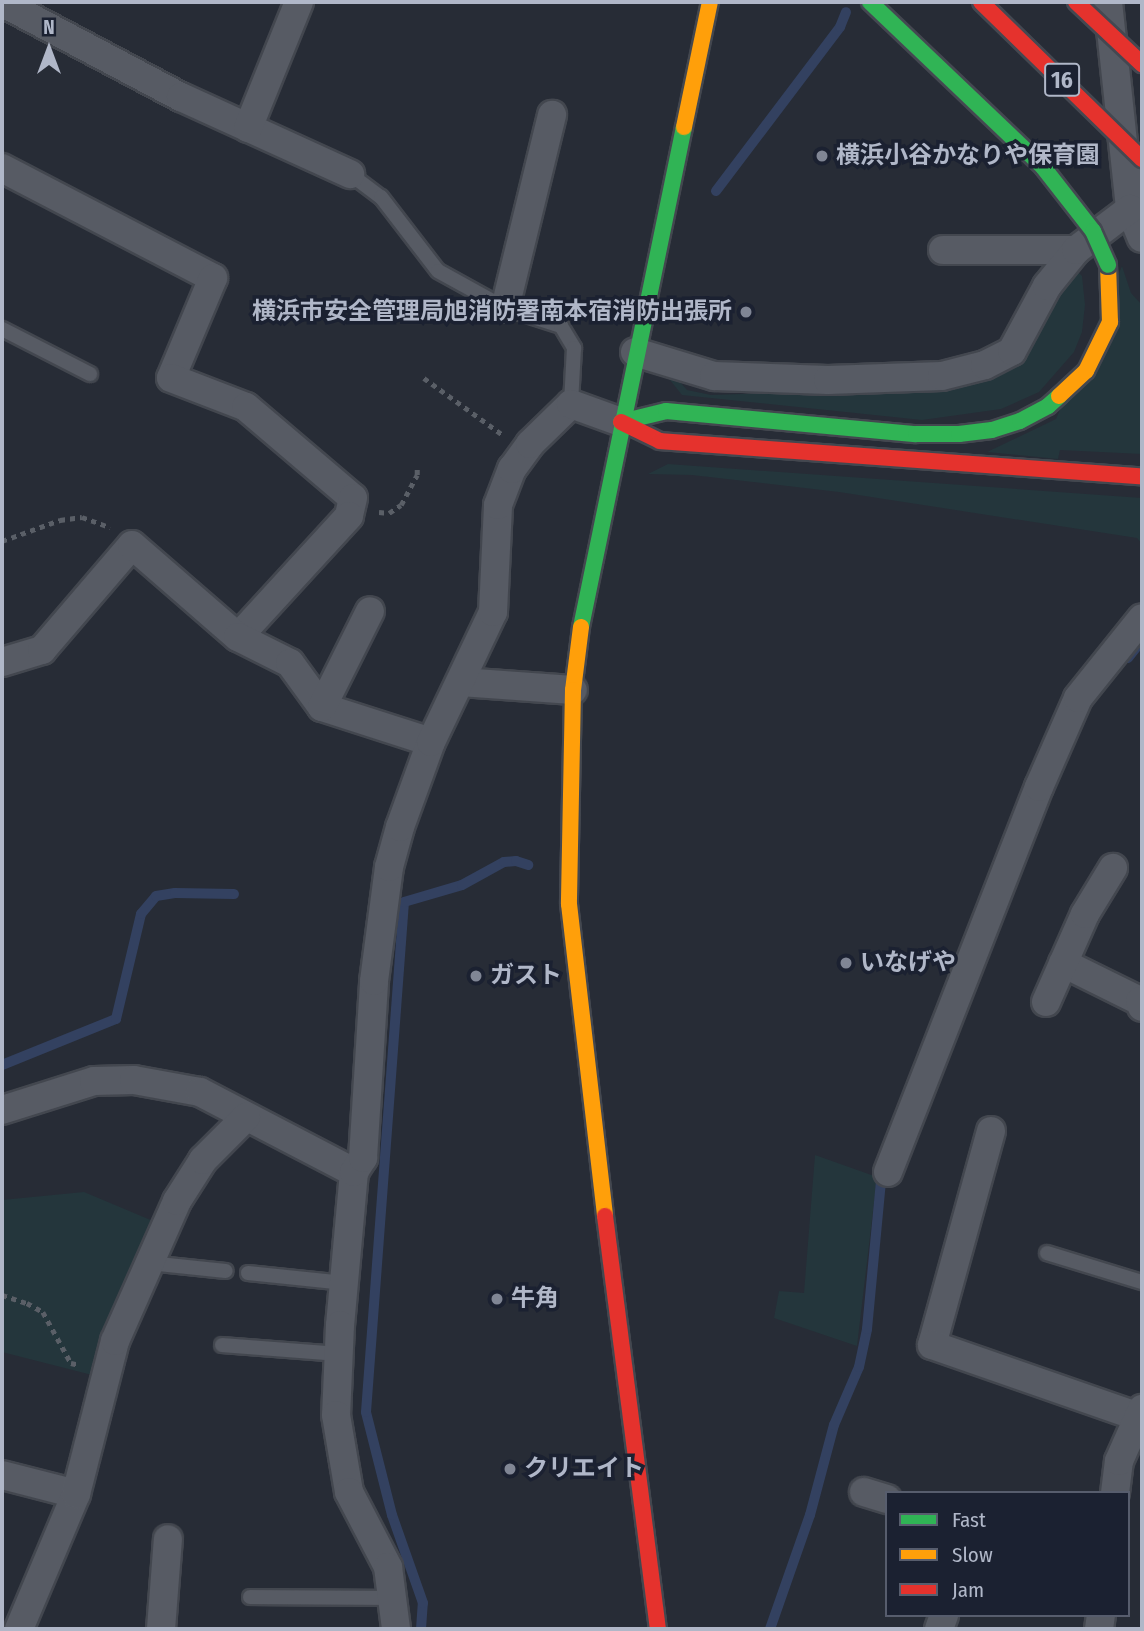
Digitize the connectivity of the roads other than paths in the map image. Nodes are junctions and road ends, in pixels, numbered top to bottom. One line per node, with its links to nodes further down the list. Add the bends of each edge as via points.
1 (299, 2): 10 (street)
2 (710, 2): 20 (main road)
3 (870, 2): 23 (main road, bridge, via 1042,167 1093,231 1108,265 1110,322 1086,371 1048,406 1020,421 959,434 666,411)
4 (981, 2): 11 (main road, 16, bridge)
5 (1076, 2): 8 (main road, bridge)
6 (1108, 2): 14 (street)
7 (4, 5): 10 (street)
8 (1142, 64)
9 (552, 115): 18 (street)
10 (248, 128): 13 (street)
11 (1142, 159)
12 (2, 168): 27 (street, via 213,278 171,378 246,407 353,498 349,516)
13 (349, 174): 18 (lane, via 381,197 438,271)
14 (1130, 209): 15 (street); 17 (street)
15 (1142, 238)
16 (943, 250): 17 (street)
17 (1076, 250): 20 (street, via 1046,286 1012,351 985,365 942,376 828,380 714,376)
18 (505, 308): 22 (lane, via 561,326 574,348)
19 (2, 328): 21 (lane)
20 (635, 352): 23 (main road)
21 (90, 374)
22 (571, 404): 23 (street); 29 (street, via 512,469 498,505 493,612)
23 (621, 422): 24 (main road, via 660,441); 30 (main road, via 584,605)
24 (1142, 476)
25 (370, 611): 31 (street)
26 (1142, 618): 41 (street, via 1078,698)
27 (238, 637): 28 (street, via 132,545 42,650); 31 (street, via 290,663)
28 (2, 662)
29 (461, 682): 30 (street); 32 (street)
30 (573, 690): 60 (main road, via 569,904)
31 (322, 707): 32 (street)
32 (431, 742): 40 (street, via 389,867 374,981 363,1158)
33 (1113, 868): 34 (street)
34 (1063, 963): 35 (street); 36 (street, via 1140,1001)
35 (1046, 1002)
36 (1142, 1007)
37 (2, 1111): 38 (street, via 94,1081 134,1080 200,1092)
38 (246, 1117): 40 (street); 43 (street, via 203,1160 177,1201)
39 (991, 1130): 50 (street, via 932,1345)
40 (354, 1172): 47 (street)
41 (888, 1172)
42 (1047, 1253): 46 (lane)
43 (149, 1262): 44 (lane); 53 (street, via 114,1341)
44 (226, 1271)
45 (248, 1273): 47 (lane)
46 (1142, 1282)
47 (344, 1283): 49 (street)
48 (222, 1345): 49 (lane)
49 (339, 1354): 56 (street, via 336,1415 349,1492 388,1567)
50 (1141, 1413): 52 (street, via 1119,1461)
51 (2, 1475): 53 (street)
52 (1115, 1491)
53 (76, 1494): 57 (street)
54 (168, 1539): 58 (street)
55 (250, 1597): 56 (lane)
56 (392, 1598): 59 (street)
57 (19, 1629)
58 (161, 1629)
59 (396, 1629)
60 (658, 1629)

